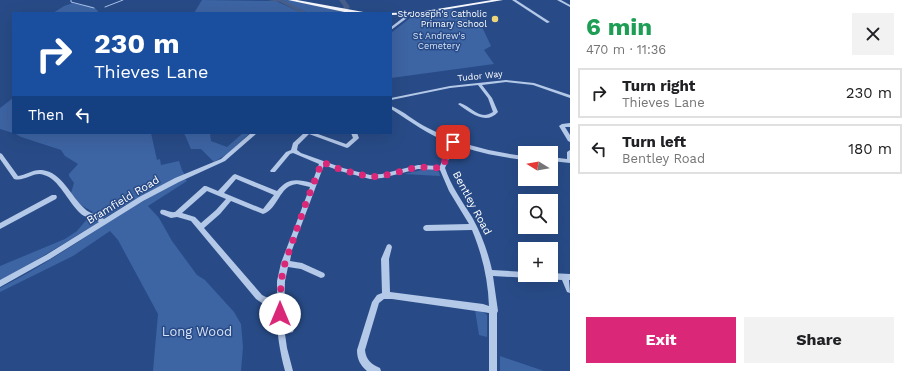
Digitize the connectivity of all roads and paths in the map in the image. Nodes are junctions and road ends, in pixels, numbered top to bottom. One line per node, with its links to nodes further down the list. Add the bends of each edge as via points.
1 (290, 0): 7 (main road)
2 (501, 0): 9 (main road)
3 (514, 0): 10 (street)
4 (559, 0): 5 (street)
5 (570, 5): 6 (street, via 567,8)
6 (570, 11)
7 (358, 12)
8 (392, 14): 9 (main road)
9 (407, 14): 11 (street)
10 (548, 22)
11 (392, 28)
12 (480, 84): 13 (street, Tudor Way, via 506,81 528,83); 14 (street, Tudor Way, via 436,89); 15 (street, via 496,112 489,116 475,115)
13 (570, 97)
14 (392, 99)
15 (460, 104)
16 (392, 108): 23 (street, via 425,130)
17 (570, 125): 22 (street, via 562,126)
18 (253, 134): 40 (street, Bramfield Road, via 223,160 157,190)
19 (307, 134): 24 (street, via 295,144)
20 (311, 134): 21 (street, via 347,146 356,138)
21 (354, 134)
22 (570, 140)
23 (453, 142): 27 (street, via 481,151); 31 (street, Bentley Road)
24 (294, 150): 30 (street); 32 (street, via 288,153)
25 (570, 152): 29 (street)
26 (0, 155): 40 (street, via 15,177 20,178 38,172 50,175 60,183 84,213)
27 (518, 157)
28 (558, 160): 29 (street)
29 (570, 160)
30 (322, 162): 31 (street, via 370,177 418,167); 33 (street)
31 (442, 168): 43 (street, Bentley Road, via 449,188)
32 (273, 171)
33 (312, 185): 35 (street, via 289,182); 46 (street)
34 (219, 194): 35 (street, via 235,176); 37 (street); 39 (street, via 203,187)
35 (278, 194): 37 (street, via 263,212)
36 (54, 197): 41 (street)
37 (230, 198): 42 (street)
38 (163, 212): 39 (street)
39 (177, 214): 42 (street, via 192,218)
40 (104, 222): 50 (street, Bramfield Road)
41 (0, 226)
42 (201, 227): 53 (street, via 259,298 265,301)
43 (474, 227): 44 (street); 47 (street, Bentley Road)
44 (426, 228)
45 (389, 247): 52 (street, via 385,259)
46 (285, 263): 48 (street, via 302,266); 53 (street)
47 (490, 273): 49 (street); 54 (street, Bentley Road)
48 (321, 275)
49 (567, 277): 51 (street)
50 (0, 284)
51 (570, 290)
52 (386, 295): 54 (street); 58 (street, via 379,297 376,302 361,350 365,364)
53 (280, 301): 55 (street)
54 (494, 311): 59 (street, Bentley Road)
55 (280, 314): 56 (street); 56 (street, via 293,316 290,329)
56 (281, 331): 57 (street)
57 (289, 371)
58 (377, 371)
59 (493, 371)

